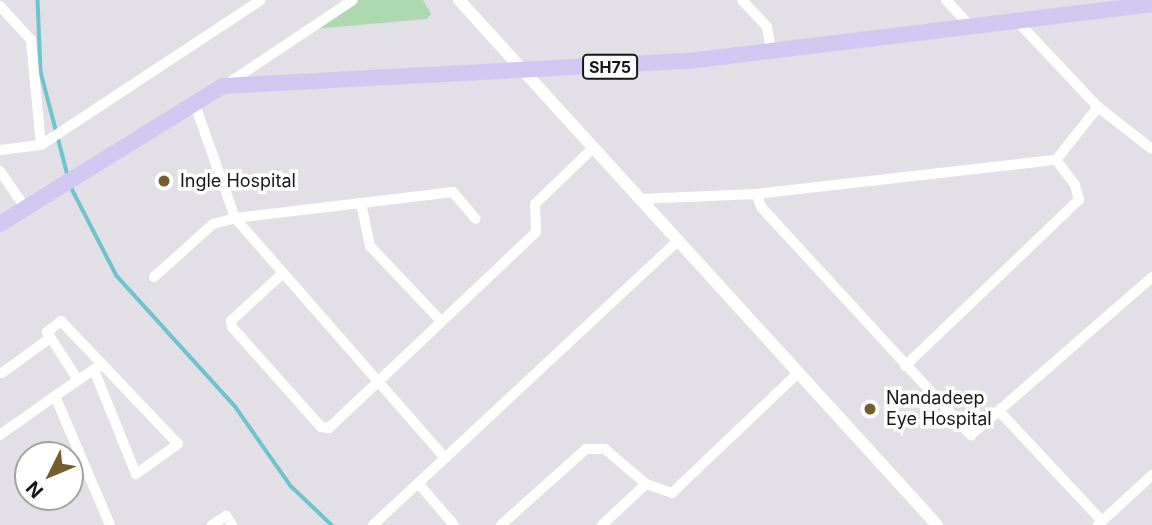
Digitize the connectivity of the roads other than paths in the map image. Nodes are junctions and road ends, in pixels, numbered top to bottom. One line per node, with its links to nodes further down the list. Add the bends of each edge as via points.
1 (261, 0): 15 (street)
2 (353, 0): 12 (street)
3 (459, 0): 11 (street)
4 (743, 0): 10 (street, via 766,27)
5 (946, 0): 9 (street)
6 (1152, 4): 8 (main road, SH75)
7 (0, 6): 15 (street, via 31,40)
8 (1016, 20): 9 (main road, SH75); 14 (street)
9 (970, 26): 10 (main road, SH75)
10 (771, 50): 11 (main road, SH75)
11 (526, 72): 12 (main road, SH75); 16 (street)
12 (223, 86): 13 (main road, SH75)
13 (194, 102): 24 (main road, SH75); 25 (street)
14 (1098, 107): 17 (street); 19 (street)
15 (41, 145): 18 (street)
16 (594, 147): 22 (street); 32 (street, via 535,204 536,232)
17 (1152, 149)
18 (0, 150)
19 (1056, 160): 21 (street); 34 (street, via 1075,185 1079,200)
20 (0, 171): 24 (street)
21 (756, 194): 22 (street); 34 (street, via 762,208)
22 (639, 200): 28 (street)
23 (361, 203): 25 (street); 26 (street, via 453,192); 32 (street, via 370,246)
24 (24, 206): 27 (main road, SH75)
25 (235, 218): 29 (street); 30 (street, via 213,224)
26 (476, 219)
27 (0, 225)
28 (677, 242): 37 (street); 43 (street)
29 (282, 273): 39 (street); 39 (street, via 231,321 236,334 321,427 329,428)
30 (154, 277)
31 (1152, 277): 41 (street)
32 (441, 321): 39 (street)
33 (50, 338): 35 (street, via 47,332 61,321); 36 (street); 38 (street)
34 (905, 366): 41 (street, via 971,435)
35 (98, 367): 35 (street, via 178,444 136,474); 38 (street)
36 (2, 373)
37 (797, 374): 46 (street, via 672,493); 57 (street)
38 (78, 380): 40 (street)
39 (377, 381): 43 (street)
40 (55, 396): 42 (street); 49 (street)
41 (1000, 412): 48 (street)
42 (0, 435)
43 (444, 458): 45 (street)
44 (1152, 475): 48 (street)
45 (418, 483): 47 (street); 54 (street)
46 (646, 484): 55 (street, via 605,449 586,449); 56 (street)
47 (384, 514): 52 (street); 53 (street)
48 (1100, 523)
49 (110, 525)
50 (212, 525): 51 (street, via 226,516)
51 (232, 525)
52 (373, 525)
53 (393, 525)
54 (454, 525)
55 (501, 525)
56 (602, 525)
57 (937, 525)

